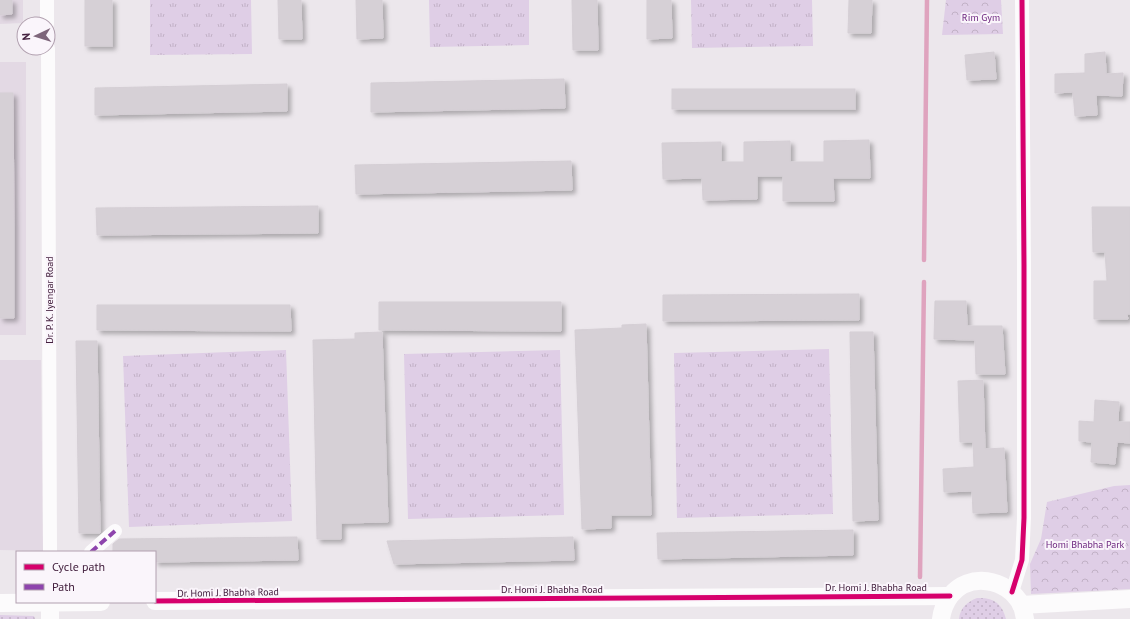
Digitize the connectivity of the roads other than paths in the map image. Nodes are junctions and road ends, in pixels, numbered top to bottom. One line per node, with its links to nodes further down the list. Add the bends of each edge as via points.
1 (47, 0): 3 (street)
2 (1022, 0): 14 (street, via 1024,518)
3 (47, 16)
4 (48, 56): 6 (street, Dr. P. K. Iyengar Road)
5 (115, 531): 7 (street)
6 (50, 551)
7 (92, 551)
8 (950, 596): 10 (street, Dr. Homi J. Bhabha Road); 14 (street, via 960,587 973,581 986,580 1000,584); 16 (street)
9 (1130, 599): 14 (street)
10 (156, 601)
11 (0, 603): 12 (street)
12 (16, 603)
13 (50, 603): 15 (street)
14 (1019, 605)
15 (50, 619)
16 (941, 619)

